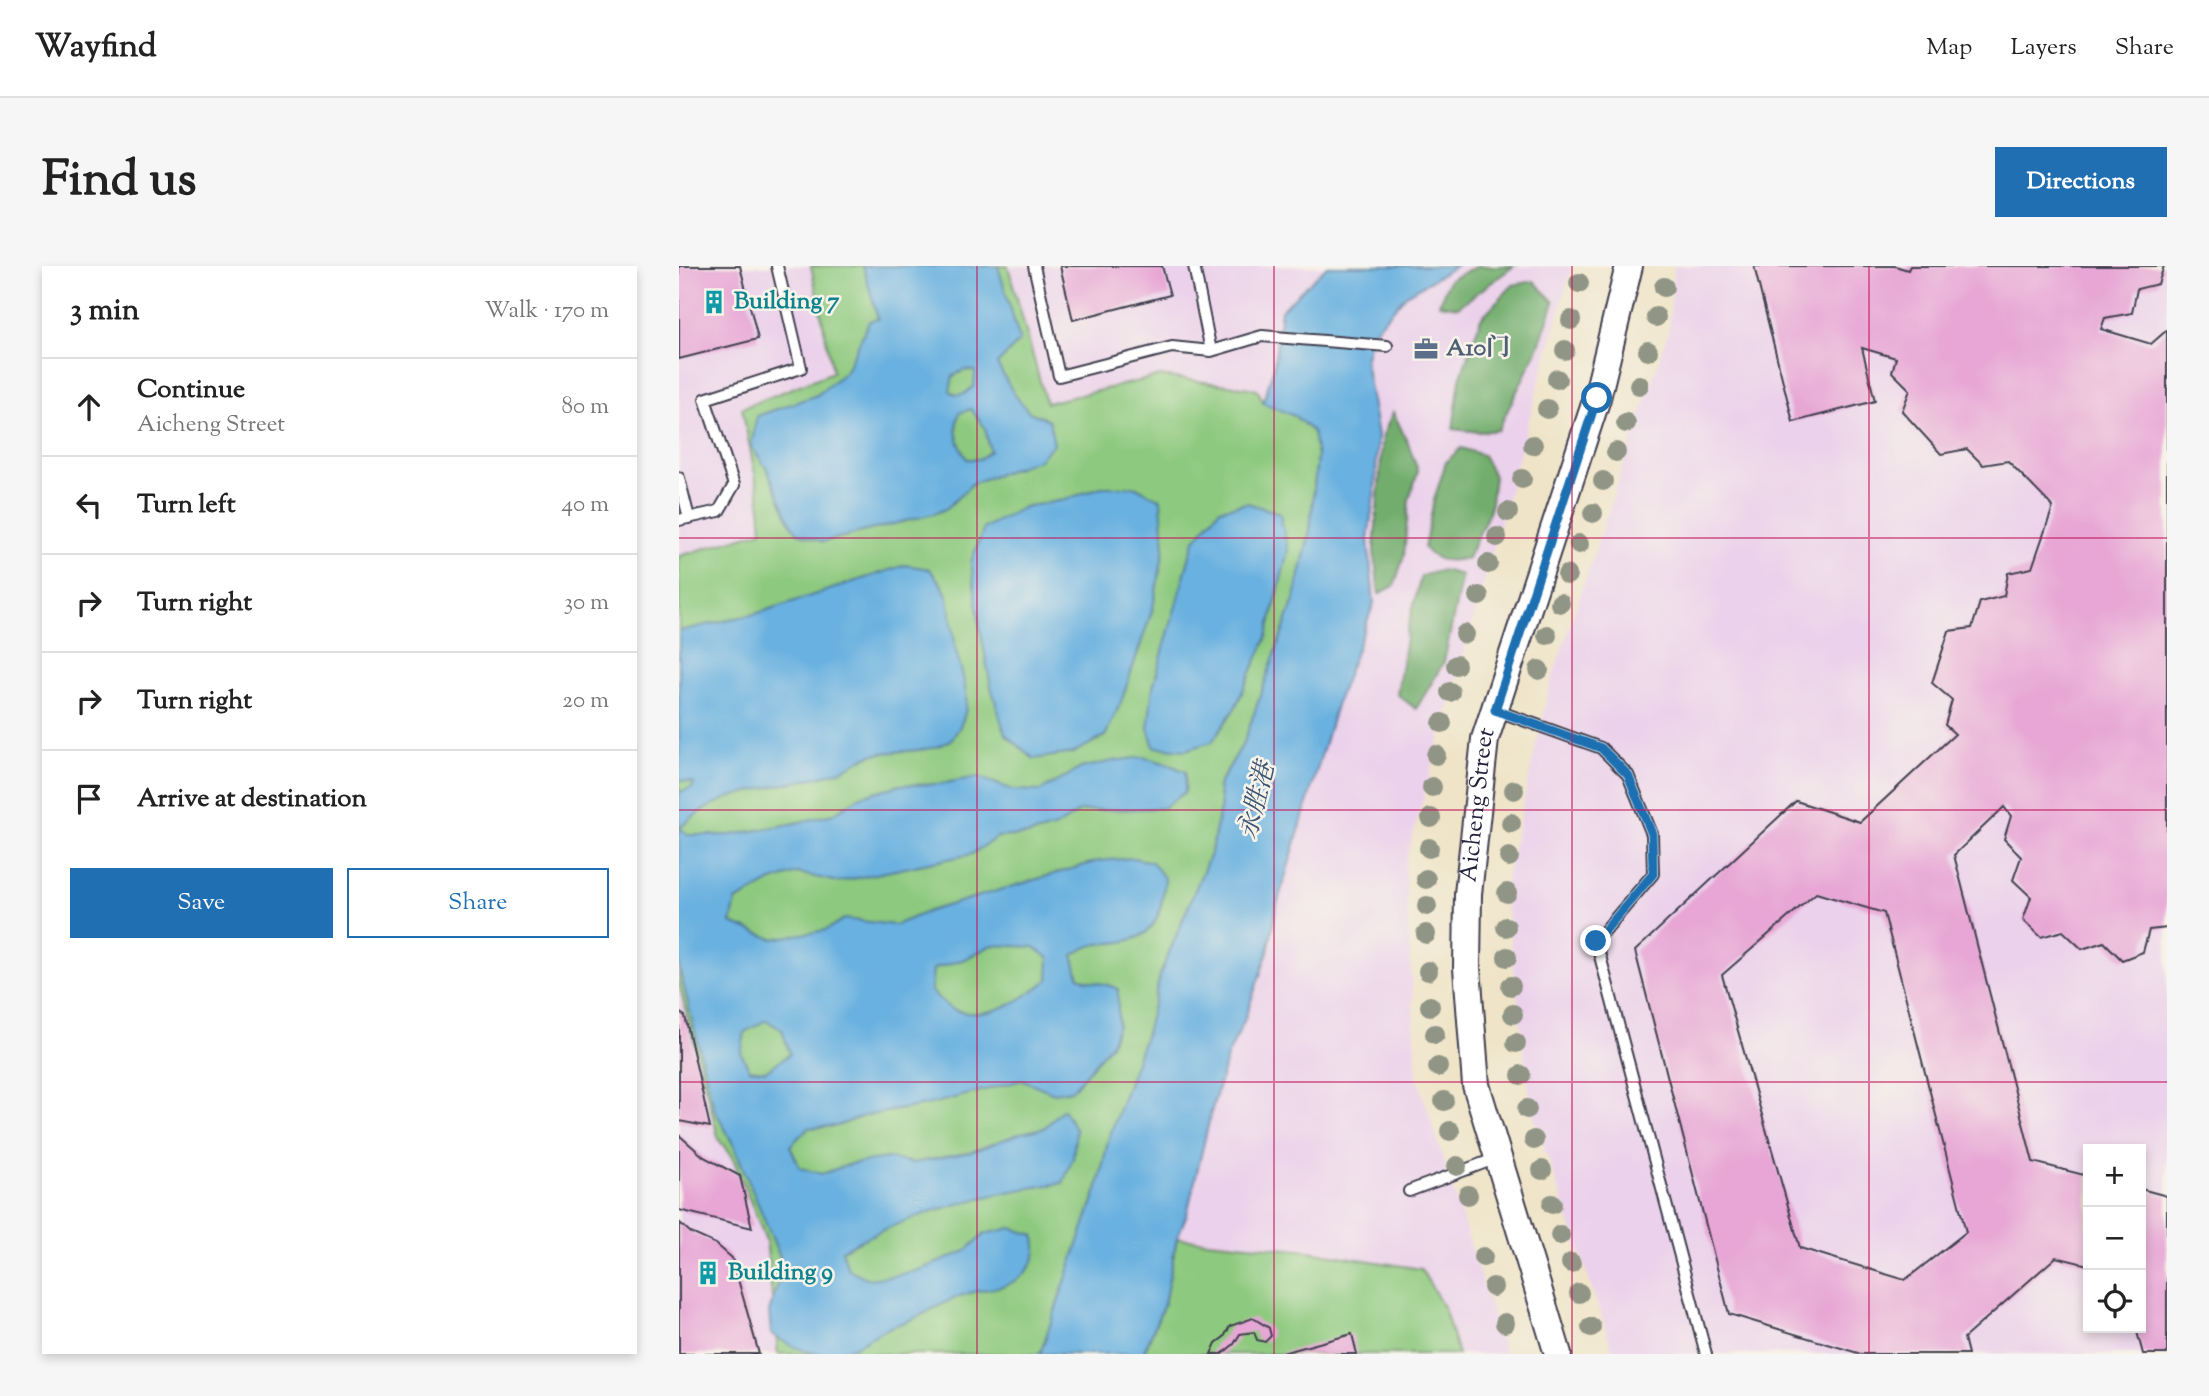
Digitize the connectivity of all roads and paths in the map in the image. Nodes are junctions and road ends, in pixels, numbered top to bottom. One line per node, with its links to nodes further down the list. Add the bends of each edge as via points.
1 (777, 266): 8 (lane, via 801,368 705,398 734,485 719,511)
2 (1034, 266): 6 (lane, via 1059,376 1172,347)
3 (1194, 266): 6 (lane)
4 (1629, 266): 9 (street, Aicheng Street, via 1597,398)
5 (1387, 346): 6 (lane, via 1262,336)
6 (1212, 351)
7 (679, 478): 8 (lane)
8 (684, 519)
9 (1495, 710): 10 (street, Aicheng Street, via 1485,739 1468,894 1467,968 1476,1085); 13 (lane, via 1601,748 1628,775 1652,834 1653,874 1596,941)
10 (1497, 1158): 11 (lane); 12 (street, Aicheng Street)
11 (1409, 1191)
12 (1558, 1354)
13 (1706, 1354)

